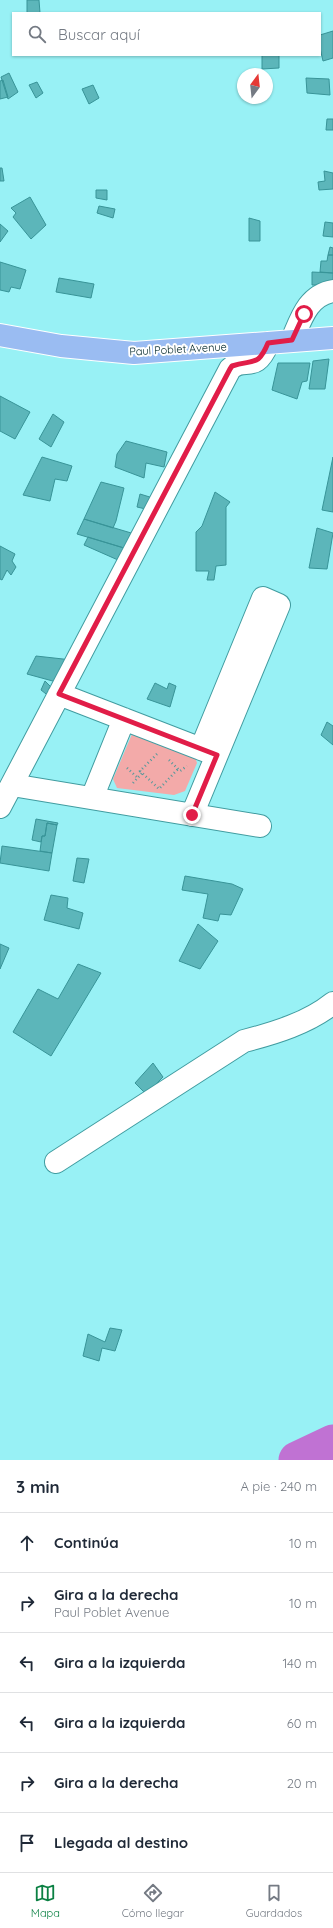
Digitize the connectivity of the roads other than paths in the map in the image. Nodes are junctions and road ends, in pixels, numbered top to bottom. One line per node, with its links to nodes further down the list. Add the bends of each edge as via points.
1 (333, 291): 4 (street, via 325,292 306,308)
2 (0, 335): 5 (main road, Paul Poblet Avenue, via 61,346 134,353)
3 (333, 338): 4 (main road, Paul Poblet Avenue)
4 (292, 340): 5 (main road, Paul Poblet Avenue)
5 (268, 343): 6 (street, via 264,355 259,360 232,366 230,369)
6 (59, 694): 7 (street); 9 (street)
7 (124, 719): 8 (street); 10 (street)
8 (209, 752): 8 (street, via 263,598 279,605); 12 (street)
9 (12, 785): 10 (street); 11 (street)
10 (92, 798): 12 (street)
11 (0, 807)
12 (192, 815): 13 (street)
13 (260, 826)
14 (333, 1003): 15 (street, via 320,1013 269,1035 244,1041)
15 (56, 1162)

